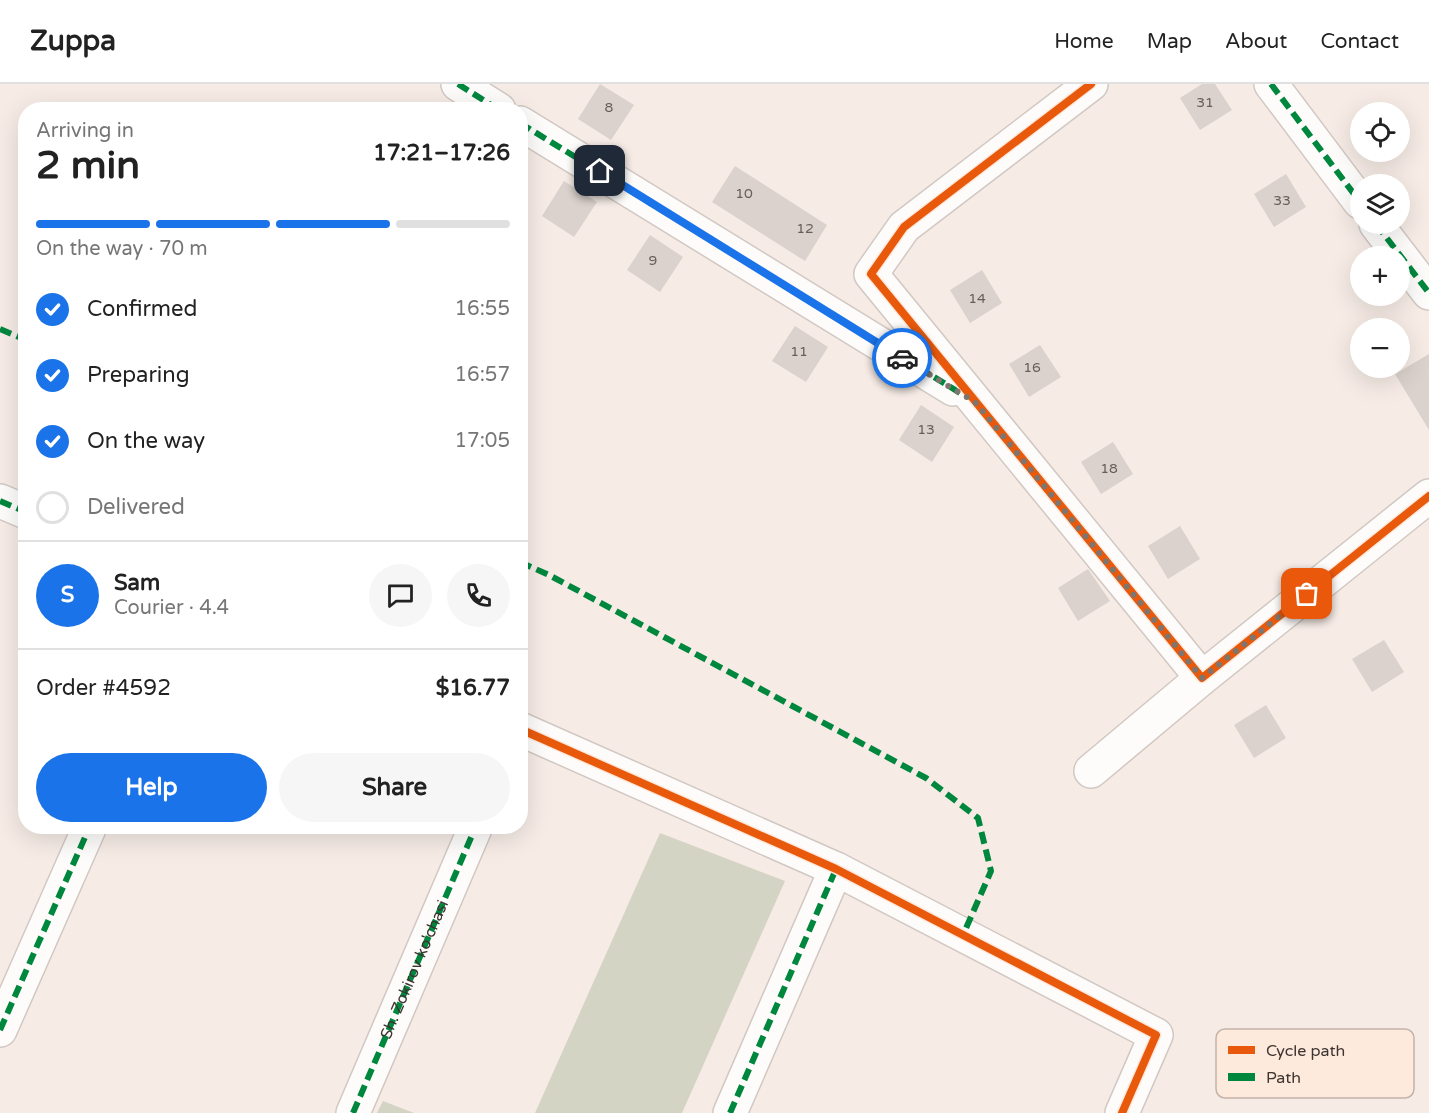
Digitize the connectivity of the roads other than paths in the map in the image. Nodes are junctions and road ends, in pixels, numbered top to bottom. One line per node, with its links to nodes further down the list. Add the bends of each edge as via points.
1 (458, 84): 4 (street)
2 (1091, 84): 9 (street, via 904,227 871,274)
3 (1271, 84): 6 (street)
4 (486, 102)
5 (528, 128): 9 (street)
6 (1350, 189)
7 (1384, 234): 8 (street)
8 (1429, 293)
9 (975, 402): 13 (street)
10 (1429, 496): 13 (street)
11 (0, 501): 12 (street)
12 (18, 509)
13 (1202, 678): 15 (street)
14 (528, 733): 18 (street)
15 (1091, 771)
16 (86, 834): 19 (street)
17 (473, 834): 20 (street, Sh. Zokirov ko'chasi)
18 (836, 869): 21 (street); 22 (street, via 1156,1035)
19 (0, 1030)
20 (353, 1113)
21 (730, 1113)
22 (1122, 1113)

